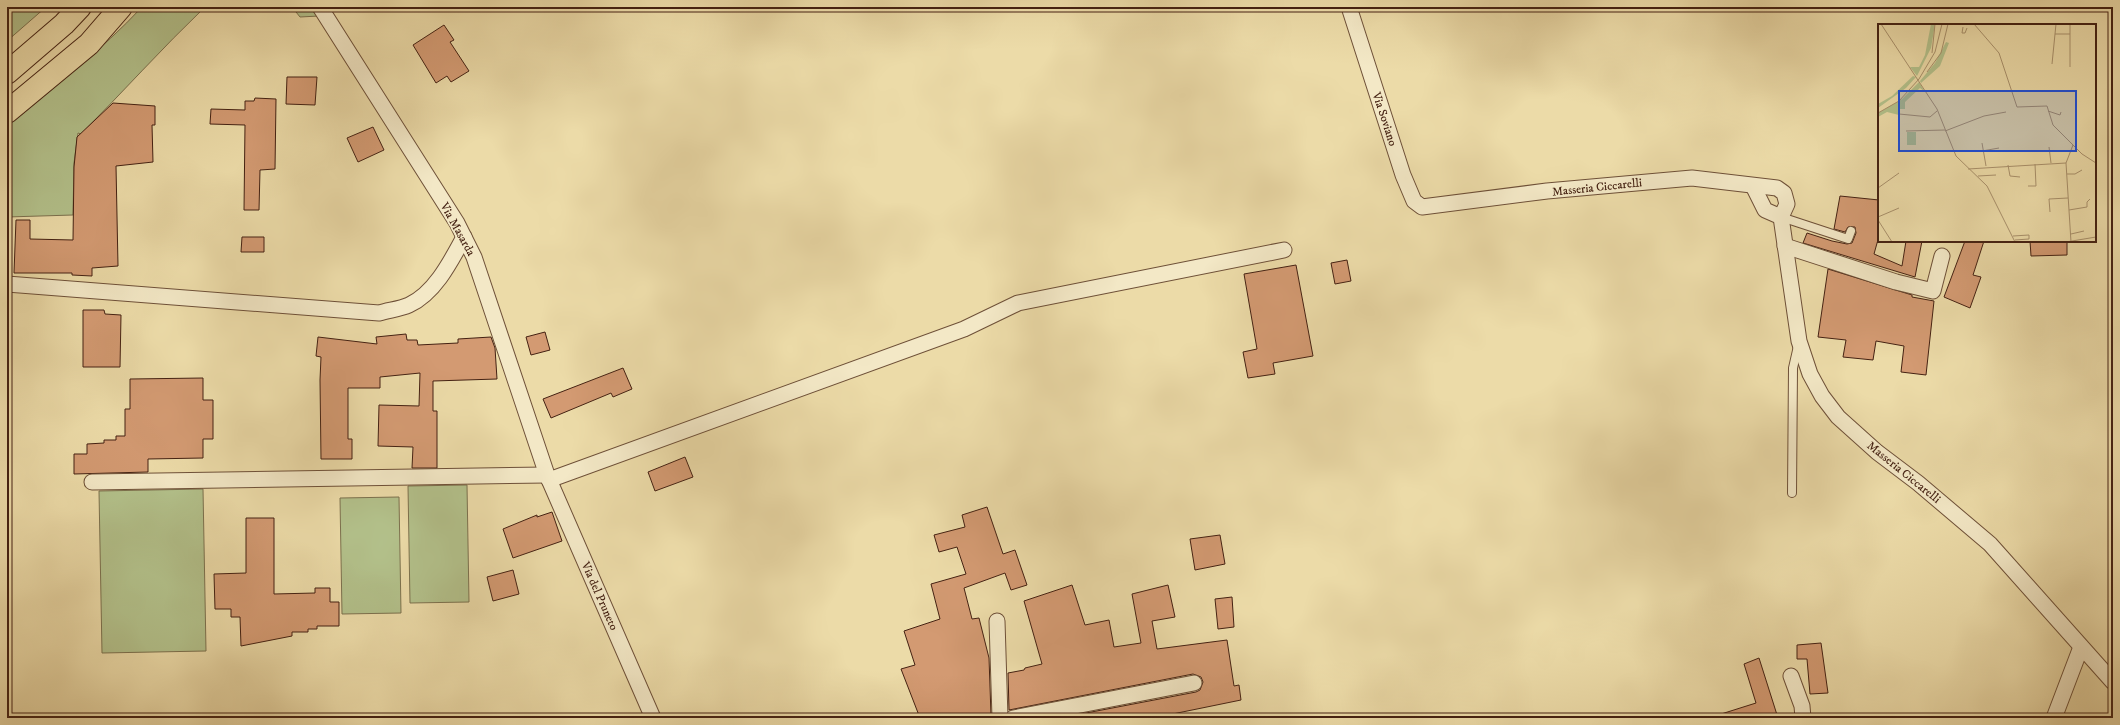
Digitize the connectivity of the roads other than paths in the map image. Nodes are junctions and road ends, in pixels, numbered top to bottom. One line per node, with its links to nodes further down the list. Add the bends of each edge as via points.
1 (80, 7): 7 (highway)
2 (121, 7): 6 (highway)
3 (133, 7): 6 (highway)
4 (320, 7): 13 (street, Via Masarda)
5 (1349, 7): 10 (street, Via Soviano, via 1403,175 1414,201 1422,207)
6 (89, 44): 8 (highway)
7 (7, 73)
8 (7, 112)
9 (1753, 186): 10 (street, Masseria Ciccarelli, via 1692,178); 11 (street, via 1765,210); 11 (street, Masseria Ciccarelli, via 1777,188 1784,194 1787,204)
10 (1442, 205)
11 (1781, 217): 12 (lane, via 1848,239); 14 (street, Masseria Ciccarelli)
12 (1851, 231)
13 (464, 238): 17 (street, via 448,267 430,289 410,305 379,313); 19 (street, Via Masarda, via 474,257 494,314)
14 (1785, 246): 16 (street, via 1896,282 1933,291); 18 (street, Masseria Ciccarelli)
15 (1284, 250): 19 (street, via 1018,303 964,329)
16 (1942, 256)
17 (7, 284)
18 (1799, 341): 21 (lane, via 1794,368); 23 (street, Masseria Ciccarelli, via 1810,374 1838,417 1990,544)
19 (548, 478): 20 (street); 27 (street, Via del Pruneto)
20 (92, 482)
21 (1792, 493)
22 (997, 620): 28 (street)
23 (2081, 647): 25 (street, Masseria Ciccarelli); 31 (street)
24 (1791, 676): 30 (street, via 1802,706)
25 (2113, 682)
26 (1194, 683): 29 (street)
27 (653, 718)
28 (1000, 718)
29 (1013, 718)
30 (1803, 718)
31 (2054, 718)

